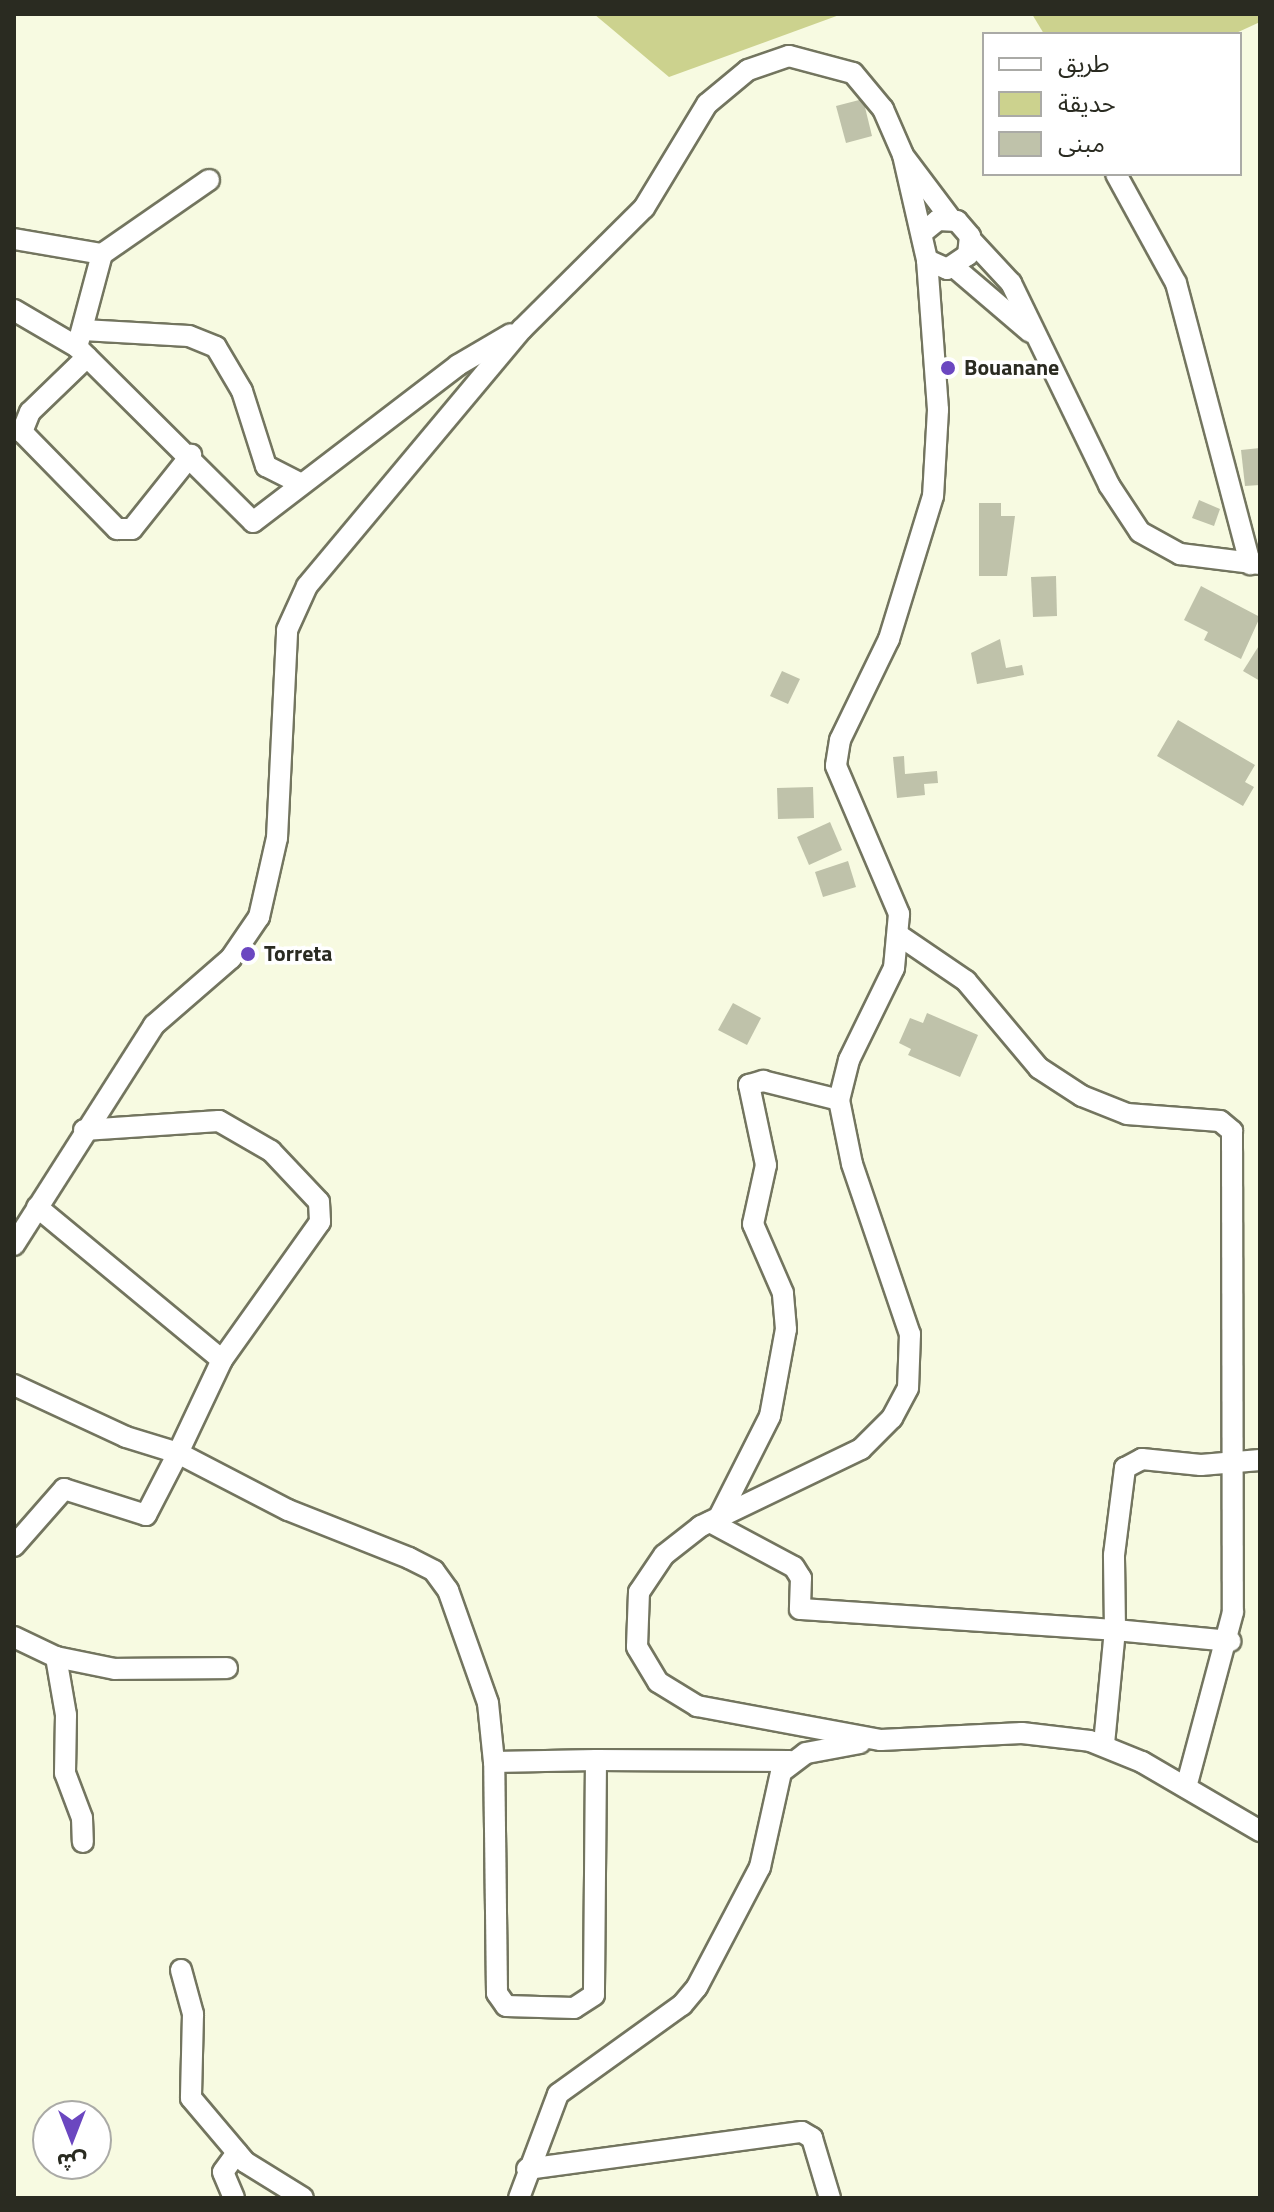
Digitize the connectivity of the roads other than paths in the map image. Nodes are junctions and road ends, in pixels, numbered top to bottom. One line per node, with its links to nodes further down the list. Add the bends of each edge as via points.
1 (903, 155): 4 (street); 5 (street); 13 (street, via 883,109 853,73 789,56 748,70 707,104 630,225)
2 (1117, 176): 18 (street, via 1176,283)
3 (209, 180): 8 (street)
4 (951, 219): 5 (street); 7 (street)
5 (923, 232): 9 (street)
6 (14, 239): 8 (street)
7 (971, 240): 10 (street, via 968,255); 14 (street, via 1011,283)
8 (102, 254): 15 (street)
9 (927, 260): 10 (street); 11 (street)
10 (950, 268): 11 (street); 14 (street)
11 (931, 300): 19 (street, via 938,437 929,512 889,639 837,754 843,794 890,882)
12 (14, 310): 15 (street)
13 (522, 329): 17 (street, via 458,365); 21 (street, via 351,528 294,609 284,654 276,847 259,917 231,958 154,1025)
14 (1042, 343): 18 (street, via 1109,485 1140,532 1180,554)
15 (83, 345): 16 (street); 16 (street, via 30,412 22,432 117,529 132,529); 17 (street, via 189,336 216,347 242,391 266,466)
16 (191, 455): 17 (street, via 253,522)
17 (301, 484)
18 (1255, 564)
19 (900, 936): 20 (street, via 894,968 849,1060); 28 (street, via 966,981 1039,1068 1082,1096 1127,1114 1229,1125)
20 (839, 1100): 29 (street, via 852,1164 910,1334 908,1388 892,1418 861,1449); 29 (street, via 763,1081 749,1085 766,1165 753,1224 783,1293 786,1329 770,1416)
21 (84, 1130): 22 (street); 24 (street, via 219,1121 271,1151 319,1202 320,1222)
22 (37, 1207): 23 (street); 24 (street)
23 (14, 1245)
24 (222, 1360): 26 (street)
25 (14, 1385): 26 (street, via 126,1437)
26 (178, 1453): 30 (street, via 146,1515 64,1489); 40 (street, via 288,1510 434,1571 453,1602 488,1703)
27 (1260, 1460): 28 (street)
28 (1235, 1462): 31 (street, via 1142,1459 1125,1468 1114,1555); 33 (street)
29 (715, 1519): 31 (street, via 794,1567 801,1578 800,1609); 36 (street, via 664,1555 639,1592 637,1647 658,1682 697,1706)
30 (14, 1546)
31 (1115, 1630): 33 (street); 37 (street)
32 (14, 1637): 34 (street)
33 (1230, 1641): 41 (street)
34 (56, 1657): 35 (street, via 115,1669); 43 (street, via 66,1715 65,1773 82,1818)
35 (227, 1668)
36 (881, 1740): 37 (street, via 1022,1733); 39 (street)
37 (1104, 1744): 41 (street)
38 (596, 1760): 39 (street); 40 (street); 40 (street, via 597,1989 591,2001 574,2008 506,2006 498,1999)
39 (790, 1761): 46 (street, via 778,1783 760,1867 697,1987 682,2005 558,2094)
40 (494, 1762)
41 (1186, 1787): 42 (street)
42 (1260, 1831)
43 (83, 1842)
44 (181, 1970): 45 (street, via 193,2014 191,2098)
45 (237, 2153): 47 (street, via 223,2168); 48 (street)
46 (527, 2169): 49 (street); 50 (street, via 802,2132 812,2138)
47 (234, 2198)
48 (303, 2198)
49 (519, 2198)
50 (830, 2198)

